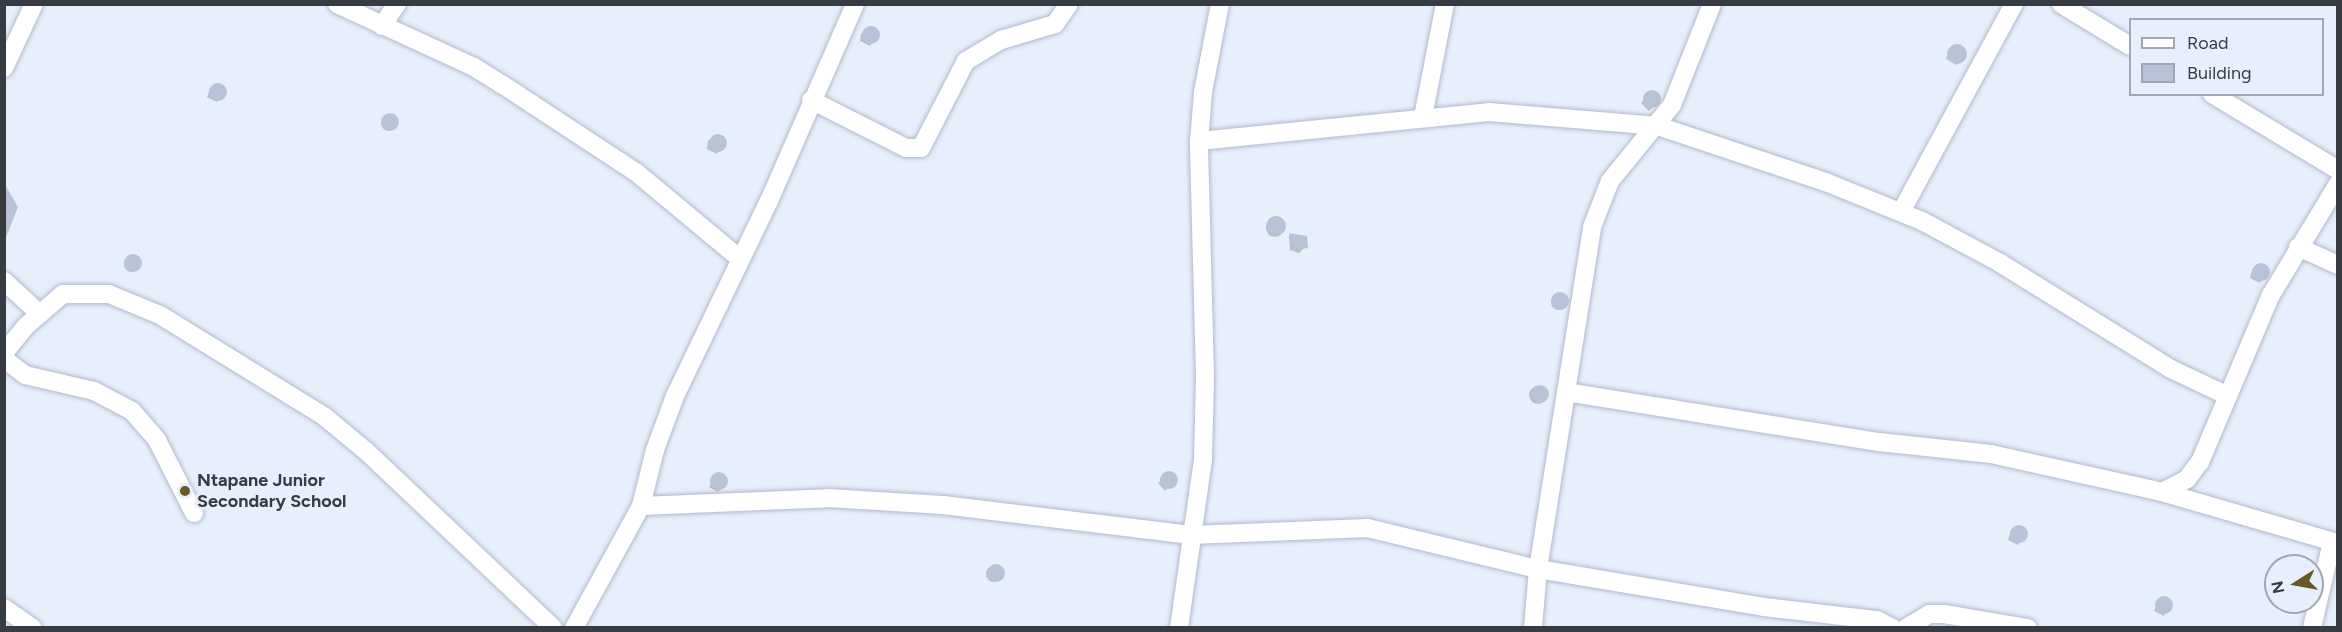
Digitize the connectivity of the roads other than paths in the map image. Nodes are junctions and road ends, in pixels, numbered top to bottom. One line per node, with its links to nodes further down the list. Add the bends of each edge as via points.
1 (34, 4): 13 (street)
2 (337, 4): 11 (street)
3 (397, 4): 11 (street)
4 (855, 4): 15 (street)
5 (1069, 4): 15 (street, via 1055,24 1001,40 966,61 921,148 906,148)
6 (1221, 4): 18 (street, via 1203,92)
7 (1444, 4): 16 (street)
8 (1712, 4): 17 (street, via 1682,84)
9 (2014, 4): 21 (street)
10 (2061, 4): 12 (street)
11 (382, 26): 23 (street, via 474,67 503,85 637,173)
12 (2129, 45)
13 (4, 68)
14 (2215, 96): 19 (street)
15 (811, 100): 23 (street, via 769,201)
16 (1423, 117): 17 (street, via 1532,113); 18 (street, via 1368,126)
17 (1658, 126): 21 (street, via 1828,183); 29 (street, via 1610,181 1600,199 1592,227)
18 (1199, 141): 34 (street, via 1205,375 1203,459)
19 (2337, 170)
20 (2337, 184): 22 (street)
21 (1900, 212): 30 (street, via 2000,263 2171,369)
22 (2298, 246): 24 (street); 30 (street, via 2271,296)
23 (739, 258): 32 (street, via 675,396 655,450)
24 (2337, 265)
25 (4, 281): 26 (street)
26 (40, 314): 27 (street); 39 (street, via 63,294 109,294 160,315 216,346 325,417 366,451)
27 (4, 353)
28 (4, 359): 33 (street, via 25,375 94,391 132,411 157,440)
29 (1566, 392): 31 (street, via 1879,442 1991,454); 36 (street)
30 (2228, 396): 31 (street, via 2200,462 2187,479)
31 (2162, 492): 35 (street)
32 (641, 507): 34 (street, via 828,498 944,505); 40 (street)
33 (194, 513)
34 (1191, 535): 36 (street, via 1368,528); 41 (street)
35 (2335, 543): 46 (street)
36 (1538, 569): 42 (street); 43 (street, via 1764,607 1877,620)
37 (4, 608): 38 (street)
38 (33, 627)
39 (553, 627)
40 (574, 627)
41 (1179, 627)
42 (1533, 627)
43 (1893, 627)
44 (1906, 627): 45 (street, via 1929,614 1944,614)
45 (2028, 627)
46 (2312, 627)

